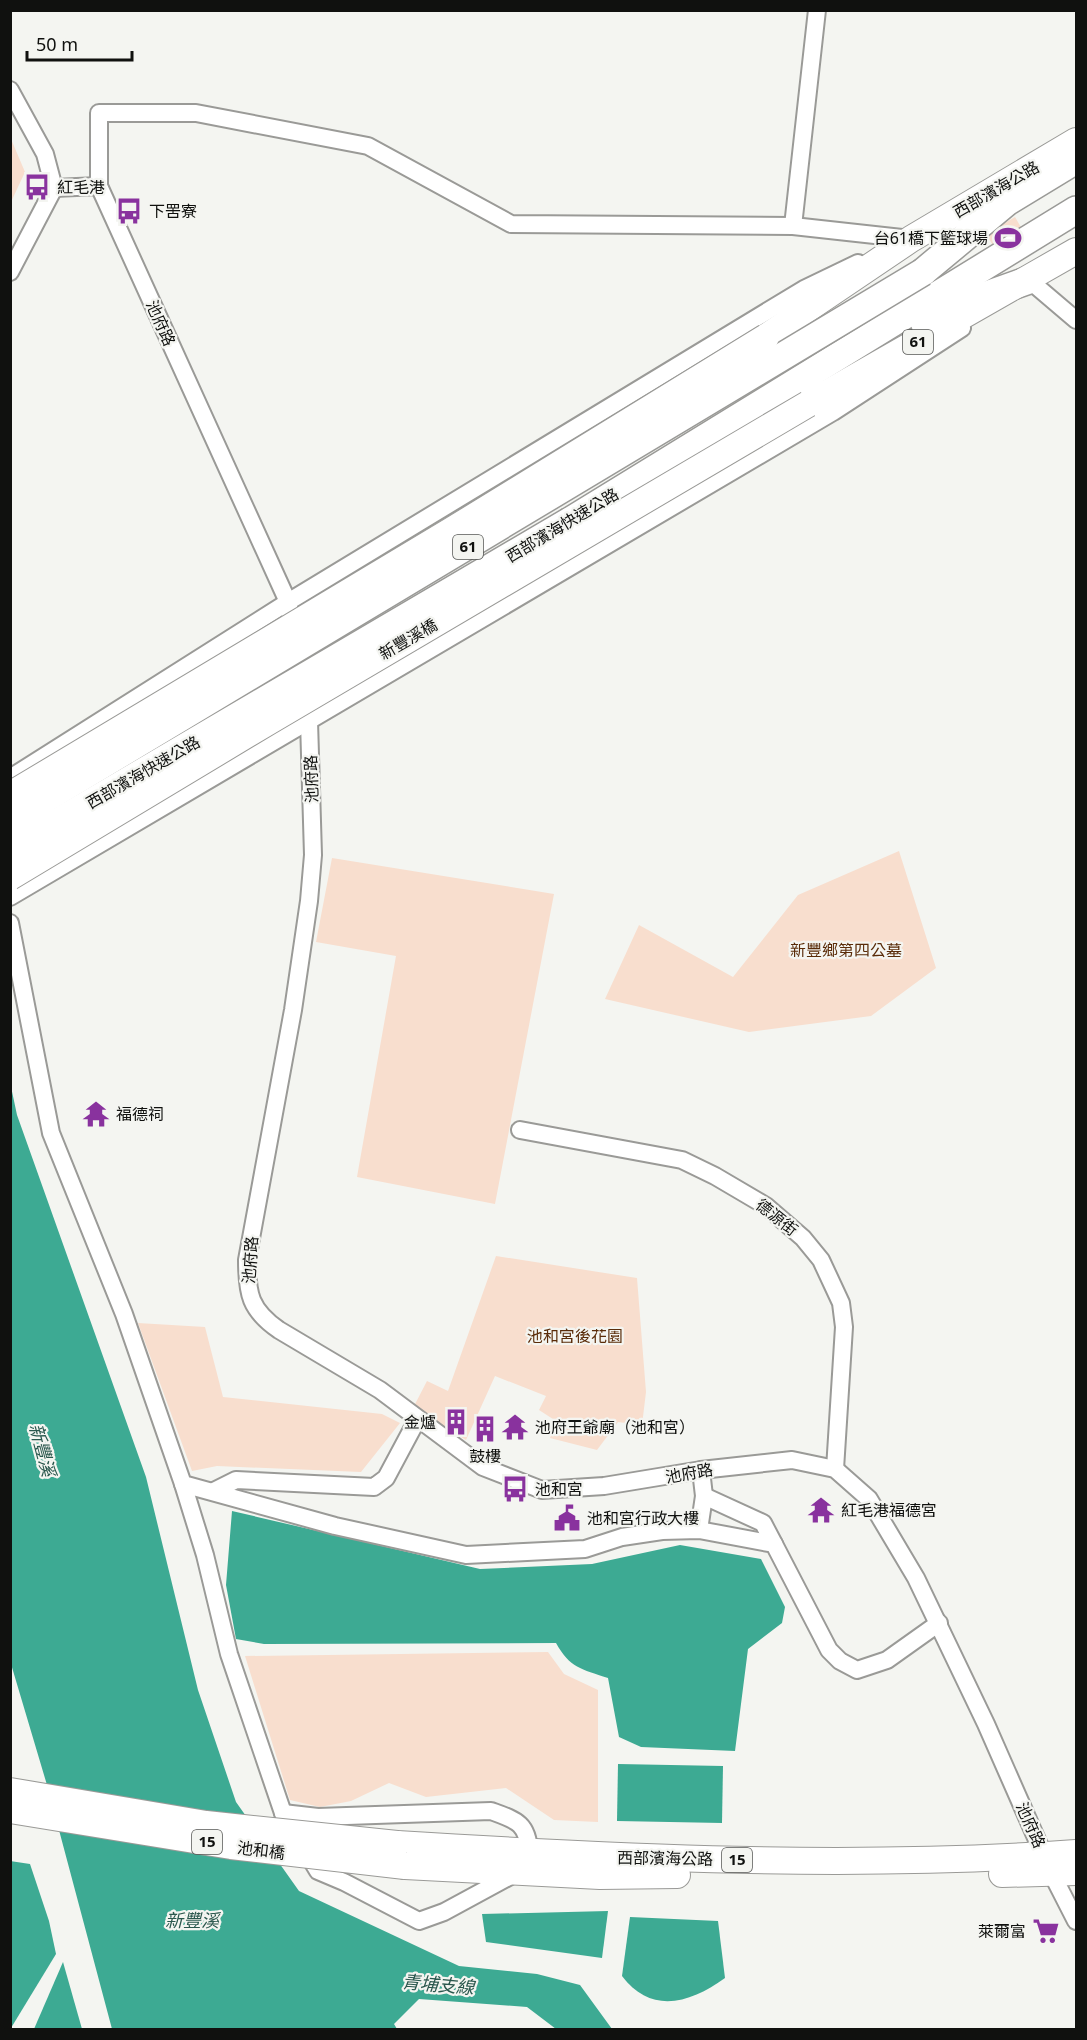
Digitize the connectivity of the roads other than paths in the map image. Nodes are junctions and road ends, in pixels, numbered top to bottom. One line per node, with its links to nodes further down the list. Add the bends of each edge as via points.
1 (817, 10): 9 (street)
2 (10, 90): 7 (street, via 45,154)
3 (1077, 141): 10 (main road, 西部濱海公路 / 61)
4 (1077, 160): 13 (highway, via 1007,202)
5 (1077, 180): 13 (highway, 西部濱海快速公路 / 61)
6 (99, 186): 7 (street); 9 (street, via 99,113 196,113 368,146 511,224); 17 (street, 池府路)
7 (54, 188): 12 (street)
8 (1077, 210): 16 (highway, 西部濱海快速公路 / 61)
9 (793, 226): 10 (street)
10 (911, 238): 17 (street, via 804,289); 21 (main road, 西部濱海公路 / 61, bridge, via 765,337)
11 (1077, 251): 14 (main road, 61)
12 (10, 272)
13 (923, 272): 22 (highway, 西部濱海快速公路 / 61, bridge)
14 (1029, 280): 15 (street); 16 (highway, via 945,310 714,444); 18 (street, via 937,346 833,411); 25 (main road, 新豐溪橋 / 61, bridge, via 808,404)
15 (1077, 320)
16 (570, 521): 23 (highway, 西部濱海快速公路 / 61, bridge)
17 (288, 602): 18 (street, 池府路); 19 (street)
18 (309, 721): 24 (street); 29 (street, 池府路, via 313,855 309,901 247,1260 247,1285 251,1301 267,1322 380,1390)
19 (32, 765): 20 (street); 24 (street)
20 (10, 778)
21 (10, 795)
22 (10, 820)
23 (10, 850)
24 (83, 856): 26 (street)
25 (10, 877)
26 (10, 897)
27 (10, 923): 32 (street, via 51,1133 124,1314)
28 (520, 1130): 30 (street, 德源街, via 681,1160 766,1206 802,1238 821,1260 841,1303 844,1327)
29 (417, 1420): 31 (street, 池府路, via 483,1467 542,1490 604,1486); 33 (street, via 386,1478 374,1487 236,1480)
30 (835, 1468): 31 (street, 池府路, via 792,1460); 37 (street, 池府路, via 868,1499)
31 (701, 1470): 34 (street)
32 (183, 1484): 33 (street); 40 (street, via 229,1654)
33 (214, 1491): 35 (street, via 335,1526 466,1555 585,1549 632,1536)
34 (704, 1496): 35 (street); 36 (street, via 763,1523)
35 (699, 1530): 36 (street)
36 (774, 1544): 37 (street, via 829,1650 857,1670 874,1666)
37 (939, 1623): 46 (street, 池府路)
38 (10, 1791): 44 (main road, 池和橋 / 15, bridge)
39 (10, 1810): 44 (main road, 池和橋 / 15, bridge, via 231,1846)
40 (283, 1813): 41 (street); 42 (street)
41 (318, 1817): 42 (street); 45 (street, via 491,1811 516,1820 529,1835)
42 (305, 1849): 45 (street, via 318,1871 345,1881 419,1922 444,1912)
43 (1077, 1853): 46 (main road, 西部濱海公路 / 15)
44 (401, 1855): 45 (main road, 西部濱海公路 / 15)
45 (524, 1862): 46 (main road, 西部濱海公路 / 15, via 600,1876)
46 (1058, 1867): 47 (street, 池府路)
47 (1077, 1921)

